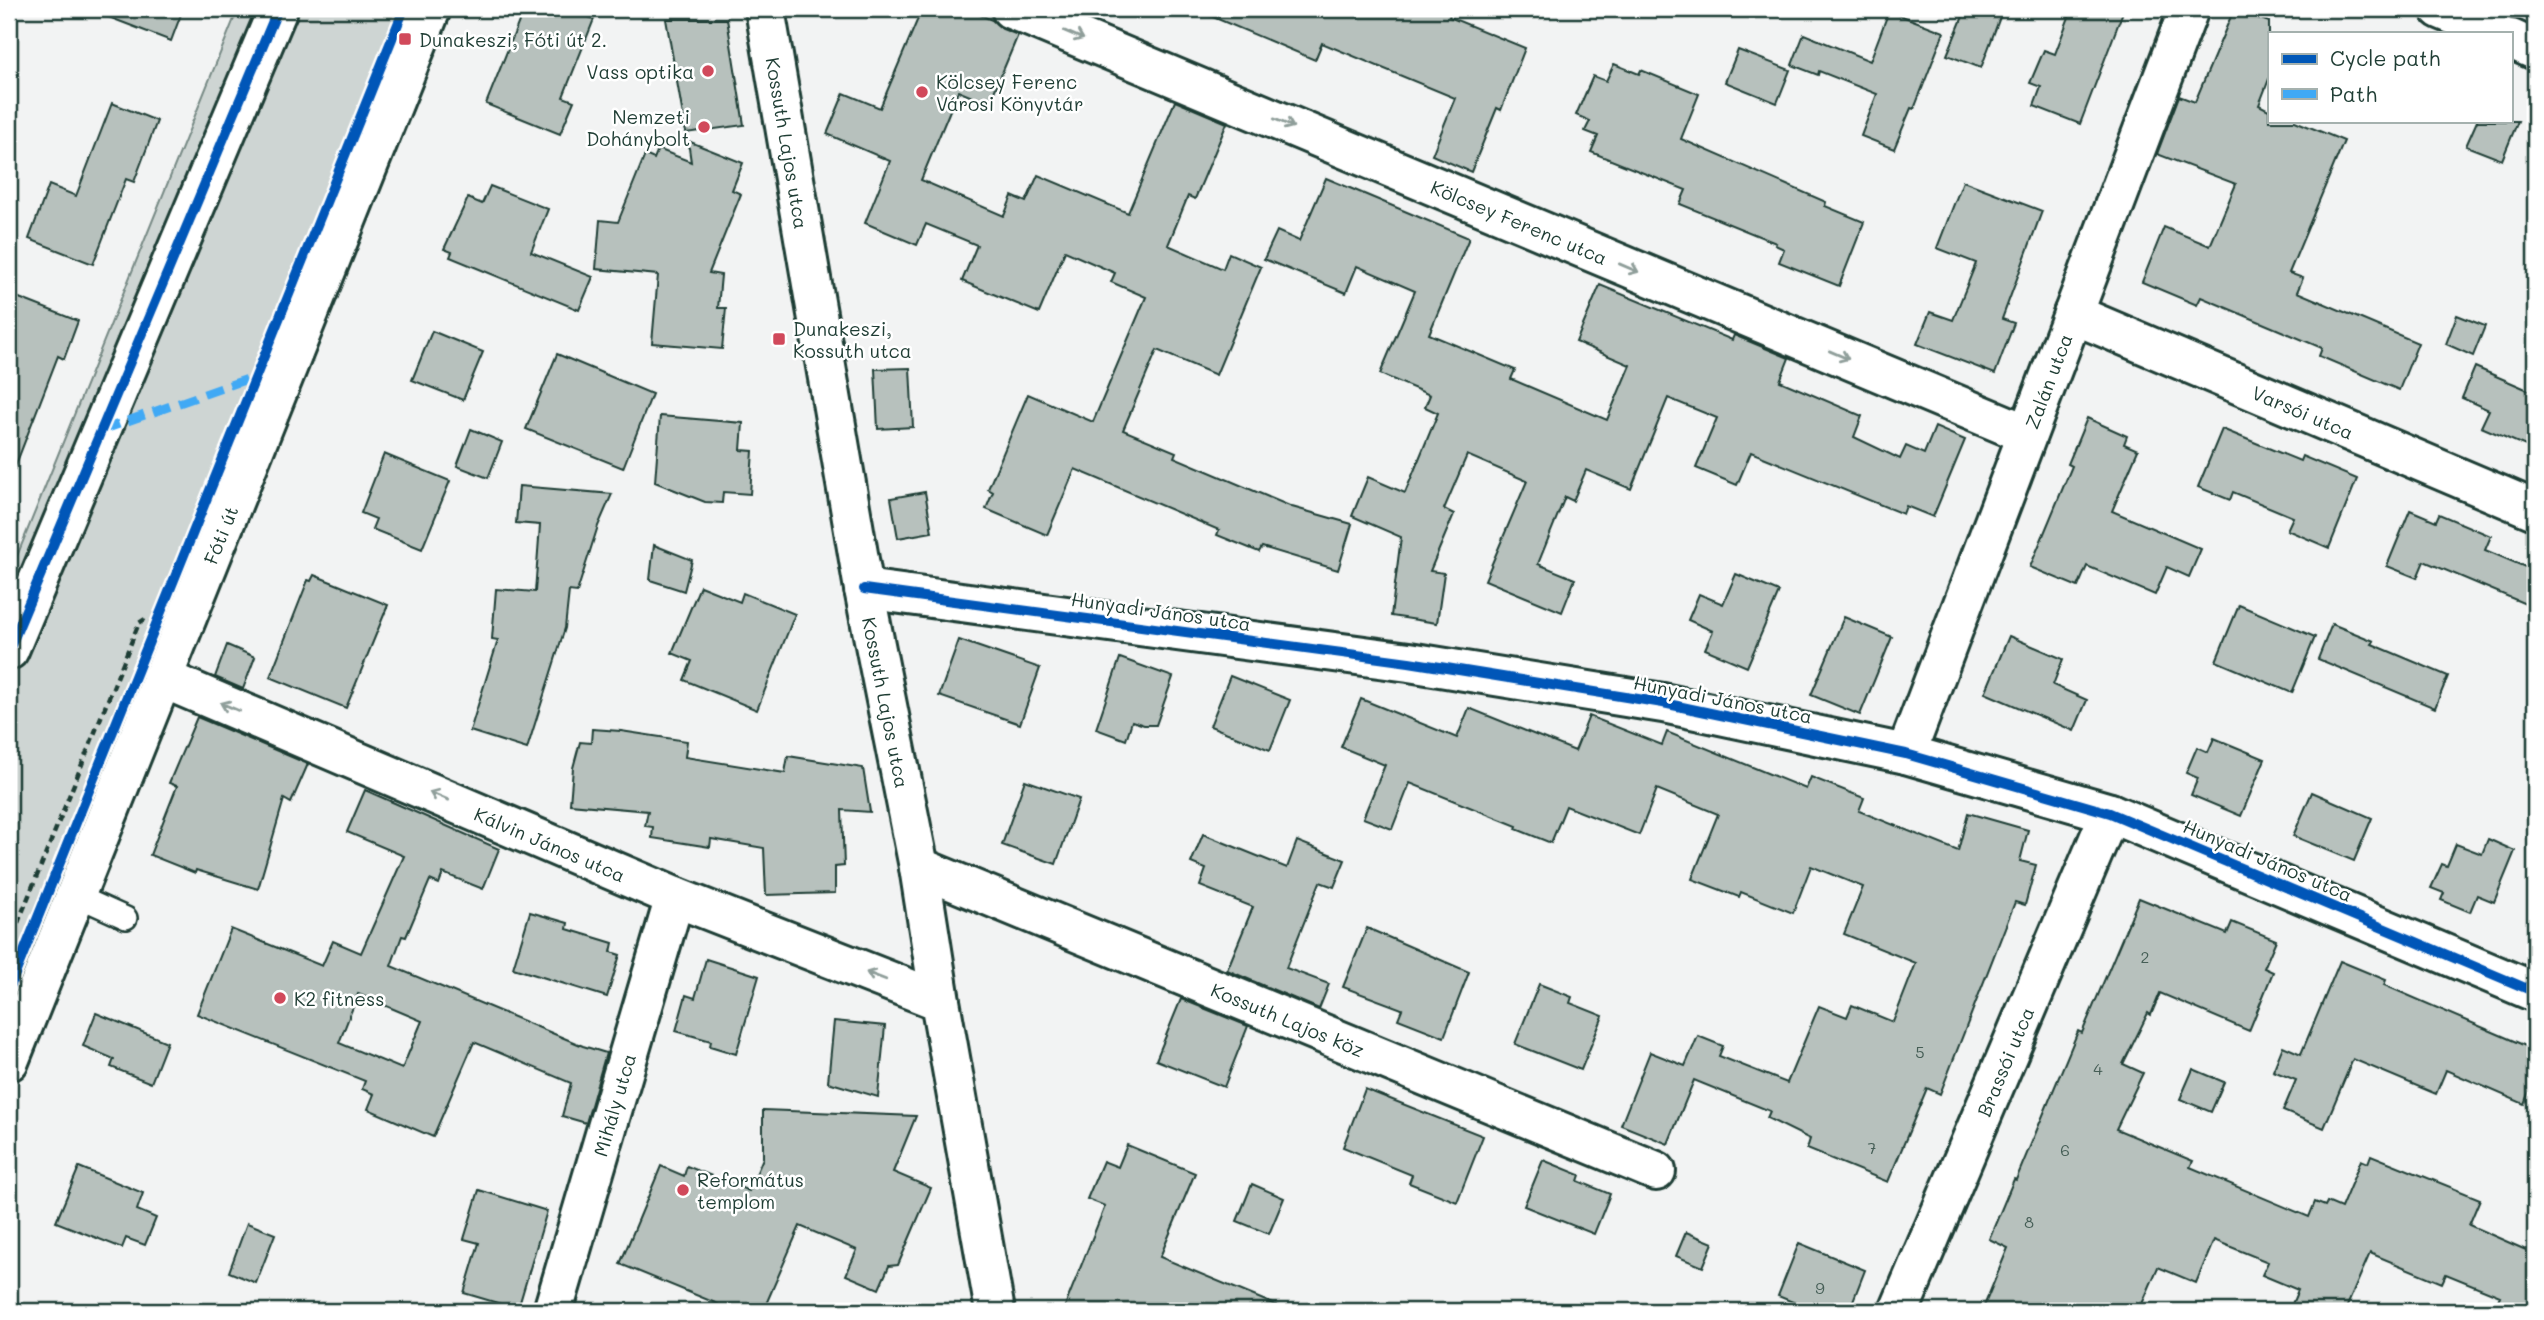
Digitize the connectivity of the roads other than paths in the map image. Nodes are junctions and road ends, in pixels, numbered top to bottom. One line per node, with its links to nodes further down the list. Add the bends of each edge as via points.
1 (278, 9): 14 (street)
2 (431, 9): 15 (street, Fóti út)
3 (765, 9): 13 (street, Kossuth Lajos utca)
4 (1011, 9): 11 (street, Kölcsey Ferenc utca, one-way to 11)
5 (2189, 9): 10 (street, Zalán utca)
6 (2440, 9): 7 (street)
7 (2495, 32)
8 (2512, 39): 9 (street)
9 (2535, 50)
10 (2073, 314): 11 (street, Zalán utca); 12 (street, Varsói utca)
11 (2027, 434): 16 (street, Zalán utca)
12 (2535, 510)
13 (864, 589): 16 (street, Hunyadi János utca, via 1422,664 1663,703); 18 (street, Kossuth Lajos utca)
14 (9, 650)
15 (162, 678): 19 (street, Fóti út); 20 (street, Kálvin János utca, one-way to 15)
16 (1906, 754): 17 (street, Hunyadi János utca)
17 (2110, 813): 22 (street, Hunyadi János utca); 28 (street, Brassói utca)
18 (919, 867): 23 (street, Kossuth Lajos utca); 25 (street, Kossuth Lajos köz)
19 (75, 895): 21 (lane); 24 (street, Fóti út)
20 (675, 897): 23 (street, Kálvin János utca, one-way to 20); 26 (street, Mihály utca)
21 (126, 918)
22 (2535, 992)
23 (940, 1001): 27 (street, Kossuth Lajos utca)
24 (9, 1061)
25 (1656, 1171)
26 (553, 1311)
27 (995, 1311)
28 (1899, 1311)

